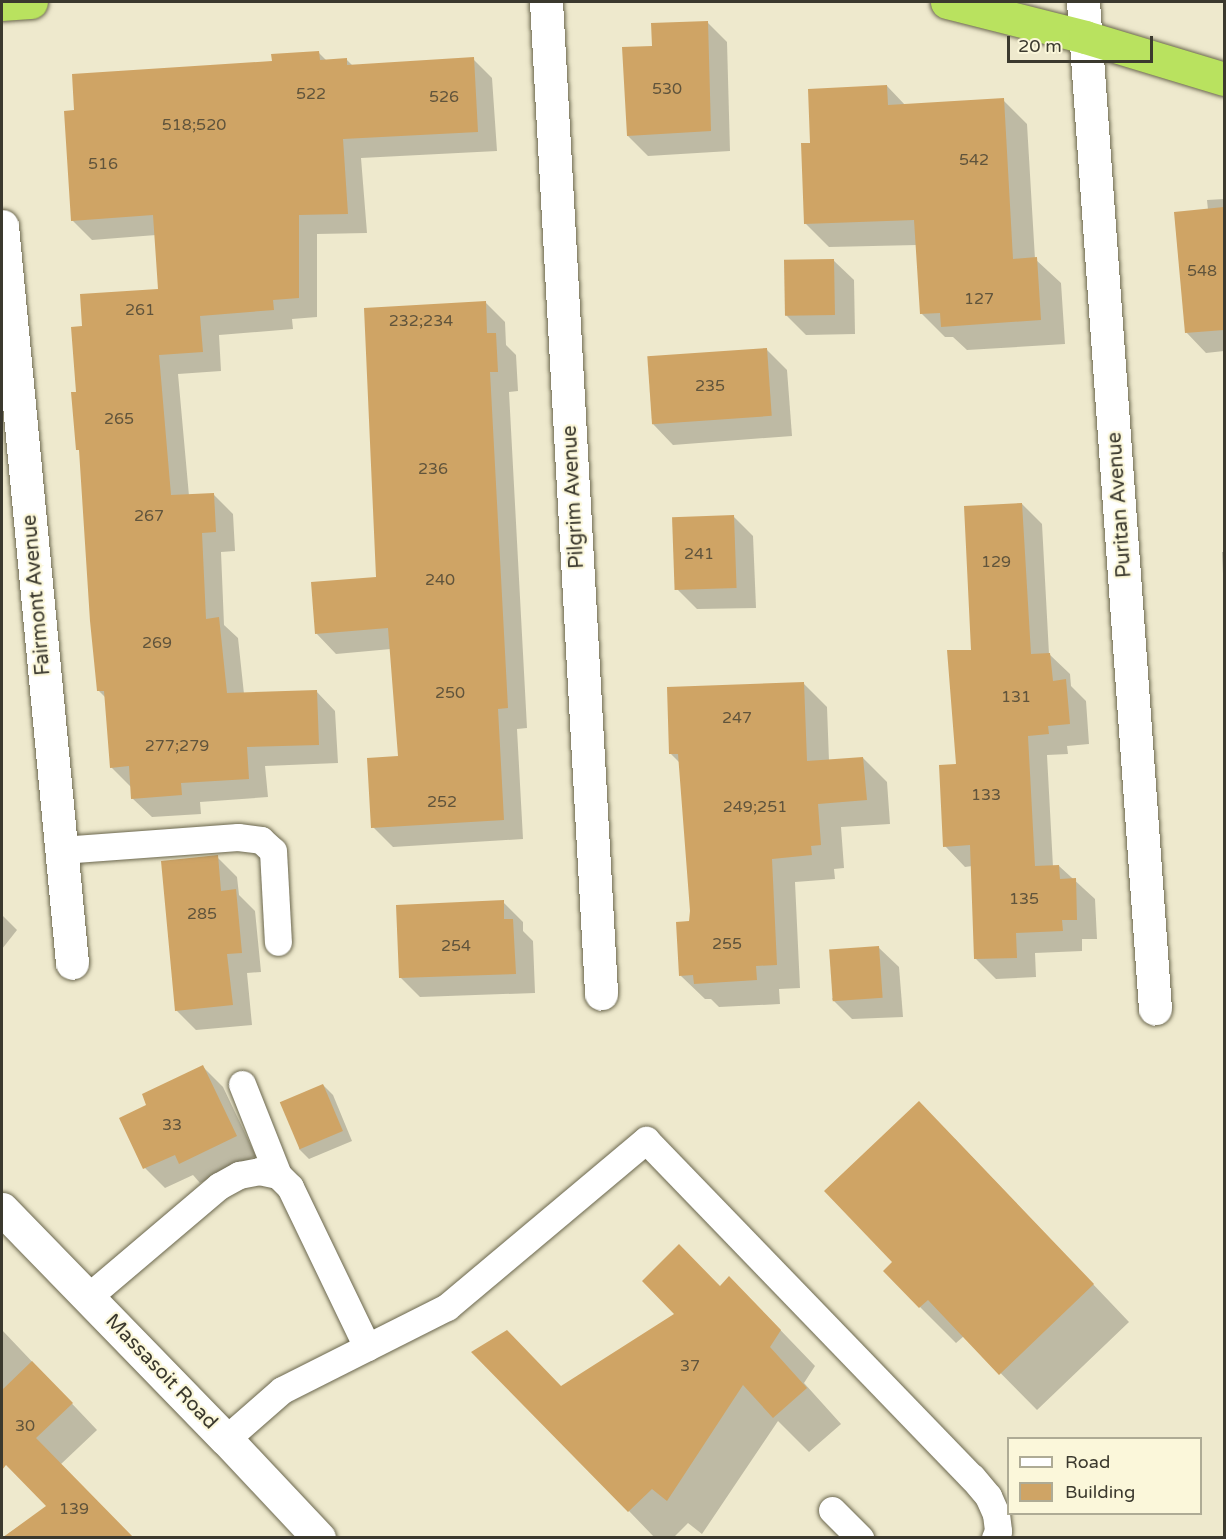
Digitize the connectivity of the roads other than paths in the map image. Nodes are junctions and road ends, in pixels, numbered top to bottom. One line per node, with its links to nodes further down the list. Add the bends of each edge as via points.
1 (32, 2): 5 (highway)
2 (546, 2): 12 (street, Pilgrim Avenue)
3 (946, 2): 6 (highway)
4 (1083, 2): 6 (street, Puritan Avenue)
5 (2, 4)
6 (1085, 37): 7 (highway); 13 (street, Puritan Avenue)
7 (1224, 79)
8 (2, 226): 9 (street, Fairmont Avenue)
9 (61, 850): 10 (lane, via 238,837 261,840 273,851); 11 (street, Fairmont Avenue)
10 (278, 942)
11 (72, 963)
12 (601, 993)
13 (1155, 1008)
14 (242, 1084): 15 (lane)
15 (278, 1175): 17 (lane, via 259,1171 239,1175 219,1186); 18 (lane, via 290,1187)
16 (2, 1209): 17 (street, Massasoit Road)
17 (88, 1297): 19 (street, Massasoit Road)
18 (367, 1347): 19 (lane, via 282,1390); 23 (lane, via 447,1307 646,1140 972,1477 988,1496 996,1515)
19 (226, 1439): 21 (street, Massasoit Road)
20 (832, 1510): 22 (lane)
21 (305, 1534)
22 (860, 1538)
23 (995, 1538)

